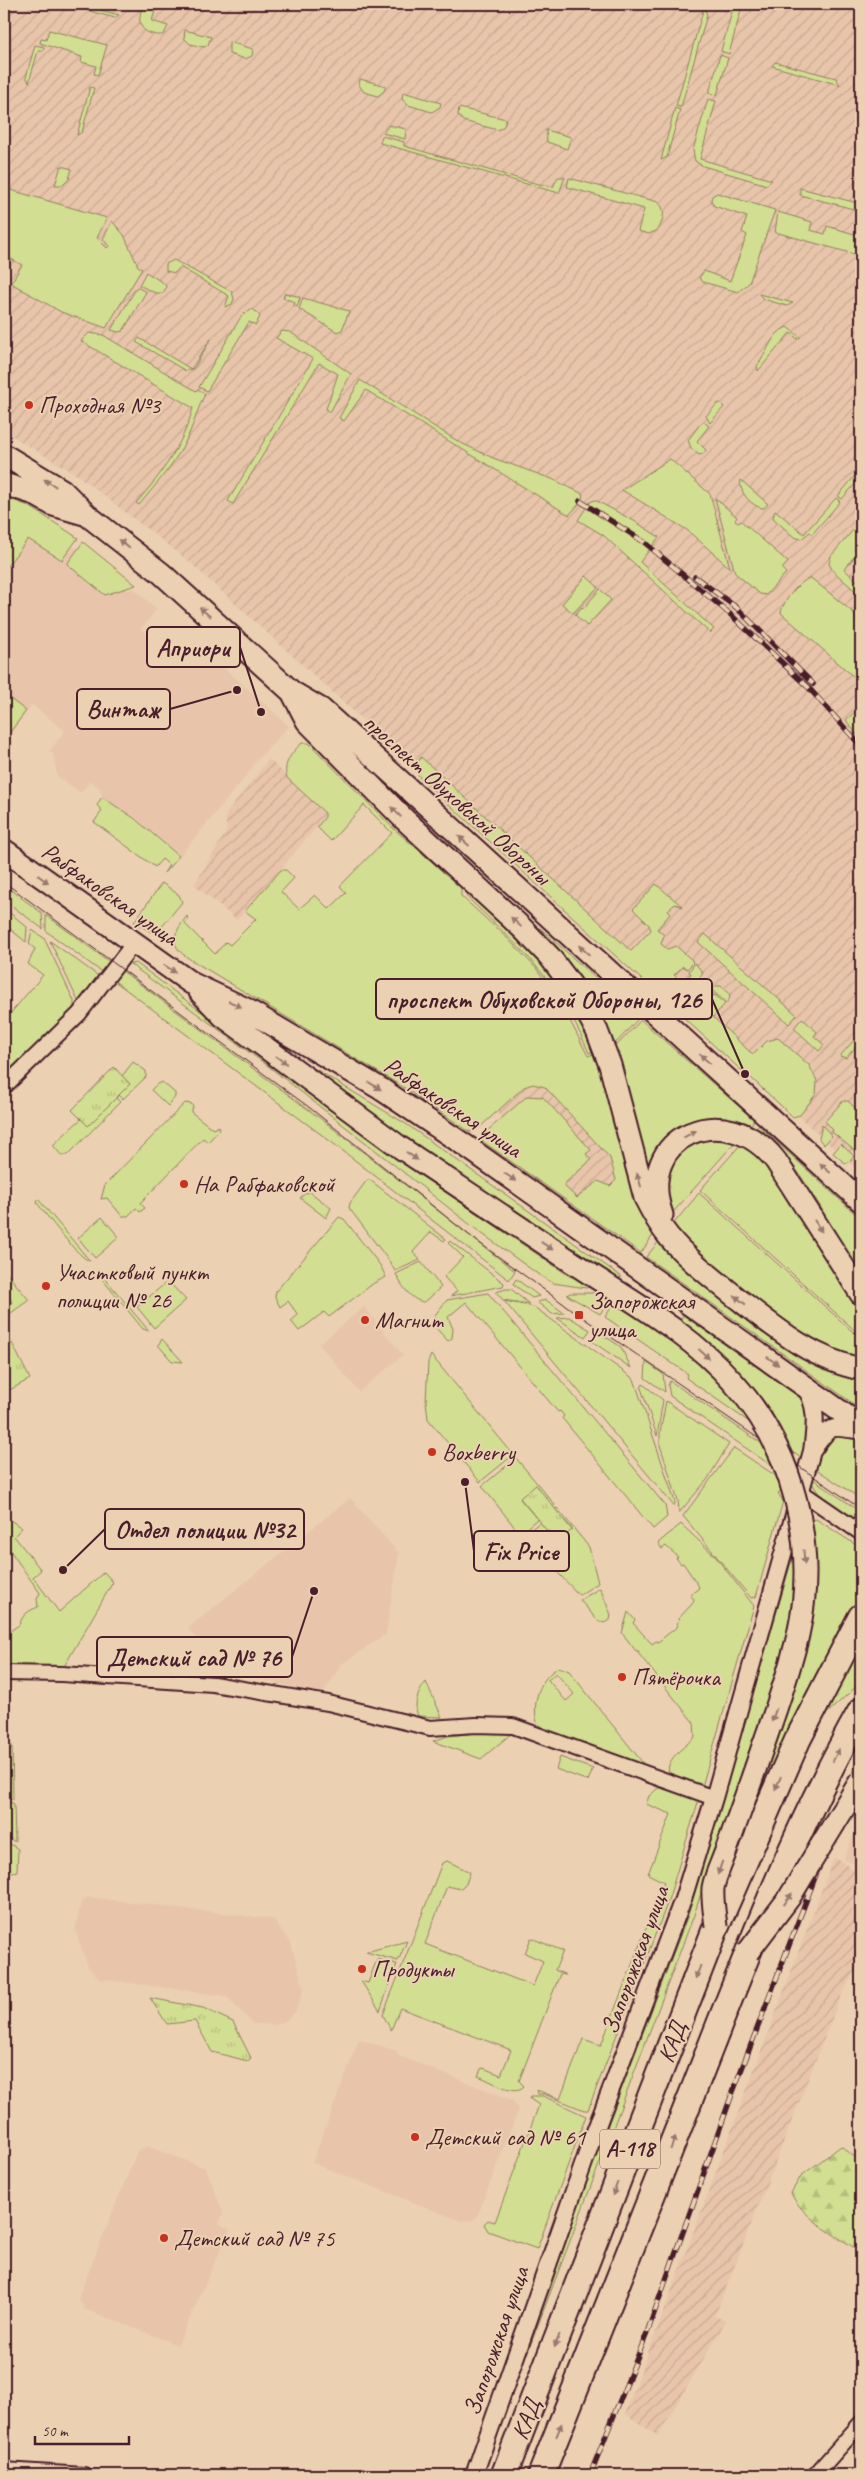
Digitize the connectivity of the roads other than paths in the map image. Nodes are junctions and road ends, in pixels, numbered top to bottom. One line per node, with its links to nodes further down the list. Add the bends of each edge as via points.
1 (4, 455): 3 (main road, проспект Обуховской Обороны, one-way to 1, via 62,490)
2 (4, 484): 3 (main road)
3 (86, 515): 4 (main road, проспект Обуховской Обороны, one-way to 3, via 161,573)
4 (292, 692): 9 (main road, проспект Обуховской Обороны, one-way to 4, via 321,709); 10 (main road, one-way to 4, via 645,1198 610,1065 597,1031 575,990 522,928 404,819 307,721)
5 (4, 850): 6 (main road, Рабфаковская улица, one-way to 6)
6 (133, 944): 7 (main road, Рабфаковская улица, one-way to 7); 8 (street, via 80,1012)
7 (191, 983): 13 (main road, Рабфаковская улица, one-way to 13, via 246,1009 381,1089); 24 (main road, one-way to 24, bridge, via 223,1016 401,1148 700,1350 733,1381 757,1412 776,1446 794,1492 802,1527 805,1568 798,1634 782,1693 713,1888)
8 (4, 1087)
9 (861, 1200)
10 (670, 1238): 11 (main road, one-way to 11, via 659,1206 657,1186 663,1160 671,1147 695,1131 730,1128 760,1144 776,1161); 12 (main road, one-way to 10, via 814,1352 779,1330 722,1286)
11 (861, 1294)
12 (861, 1369)
13 (798, 1379): 14 (main road, Рабфаковская улица); 16 (street, via 809,1392 814,1408)
14 (861, 1426)
15 (861, 1431): 16 (street, via 836,1427 827,1430)
16 (812, 1452): 17 (street, Запорожская улица)
17 (800, 1491): 18 (street); 23 (street, Запорожская улица)
18 (861, 1533)
19 (861, 1618): 24 (highway, КАД / А-118, one-way to 24, via 798,1739)
20 (4, 1673): 23 (street, via 213,1684 328,1703 430,1728 513,1726)
21 (861, 1711): 25 (highway, КАД / А-118, one-way to 21, bridge, via 792,1846)
22 (861, 1780): 25 (main road, one-way to 22, bridge, via 789,1898)
23 (714, 1798): 29 (street, Запорожская улица, via 683,1899 588,2152)
24 (716, 1927): 30 (highway, КАД / А-118, one-way to 30)
25 (748, 1952): 31 (highway, КАД / А-118, one-way to 25)
26 (861, 2423): 32 (street)
27 (4, 2470): 28 (street)
28 (84, 2475)
29 (474, 2475)
30 (504, 2475)
31 (540, 2475)
32 (816, 2475)

